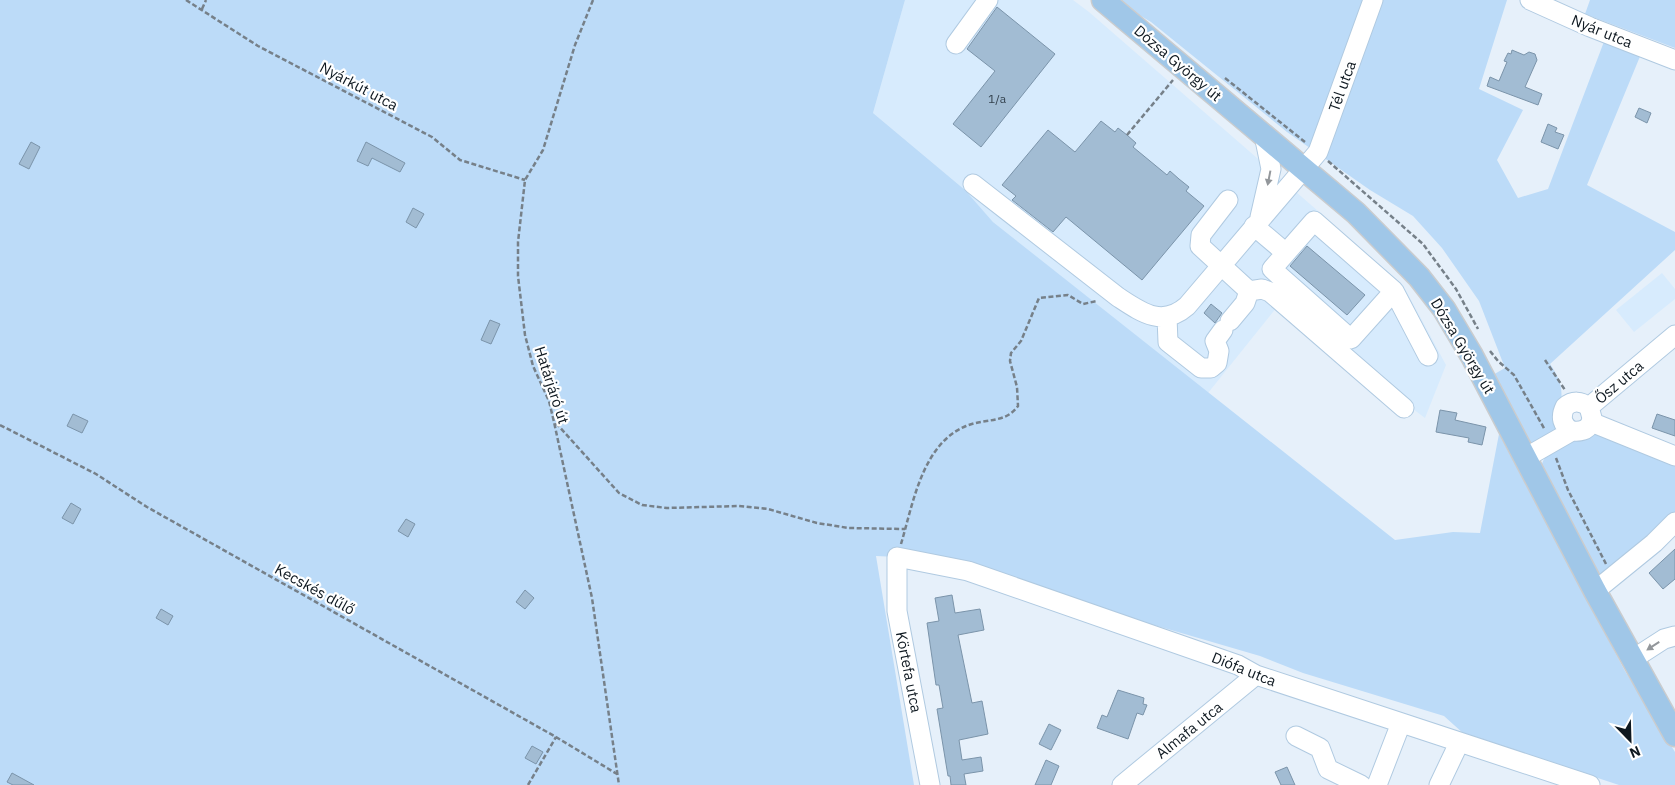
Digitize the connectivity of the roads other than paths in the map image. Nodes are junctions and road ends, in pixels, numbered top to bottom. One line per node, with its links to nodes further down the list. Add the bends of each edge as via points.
1 (988, 0): 5 (street)
2 (1103, 0): 7 (main road, Dózsa György út)
3 (1373, 0): 8 (street, Tél utca, via 1318,152)
4 (1530, 0): 6 (street, Nyár utca)
5 (956, 44)
6 (1675, 60)
7 (1264, 135): 8 (main road, Dózsa György út); 11 (street, one-way to 11, via 1271,169)
8 (1305, 168): 11 (street, Tél utca); 23 (main road, Dózsa György út, via 1392,247 1444,309)
9 (973, 184): 16 (street, via 1143,314)
10 (1228, 200): 13 (street, via 1200,242 1202,250)
11 (1256, 223): 12 (street); 13 (street, Tél utca)
12 (1286, 253): 15 (street, via 1314,221); 15 (street, via 1272,269 1351,339)
13 (1220, 265): 14 (street); 16 (street, Tél utca, via 1187,306)
14 (1249, 291): 16 (street, via 1245,303 1215,340 1220,358 1211,368 1197,366 1168,342); 19 (street, via 1262,289 1270,292)
15 (1394, 292): 18 (street)
16 (1167, 317)
17 (1675, 335): 20 (street, Ősz utca)
18 (1428, 356)
19 (1404, 408)
20 (1590, 415): 21 (street, Ősz utca, via 1587,428); 21 (street, via 1582,403 1568,405 1562,419); 22 (street)
21 (1572, 432): 23 (street, Ősz utca)
22 (1675, 456)
23 (1525, 458): 26 (main road, Dózsa György út)
24 (1675, 522): 26 (street)
25 (897, 557): 29 (street, Diófa utca, via 968,571 1238,665); 34 (street, Körtefa utca, via 897,611)
26 (1595, 591): 28 (main road, Dózsa György út)
27 (1675, 636): 28 (street, one-way to 28, via 1664,639)
28 (1633, 659): 32 (main road, Dózsa György út)
29 (1256, 675): 30 (street, Diófa utca); 35 (street, Almafa utca)
30 (1401, 723): 33 (street, Diófa utca); 37 (street)
31 (1296, 736): 36 (street, via 1320,748 1328,769)
32 (1675, 736)
33 (1459, 743): 38 (street); 39 (street, Diófa utca)
34 (930, 785)
35 (1122, 785)
36 (1361, 785)
37 (1377, 785)
38 (1439, 785)
39 (1590, 785)

